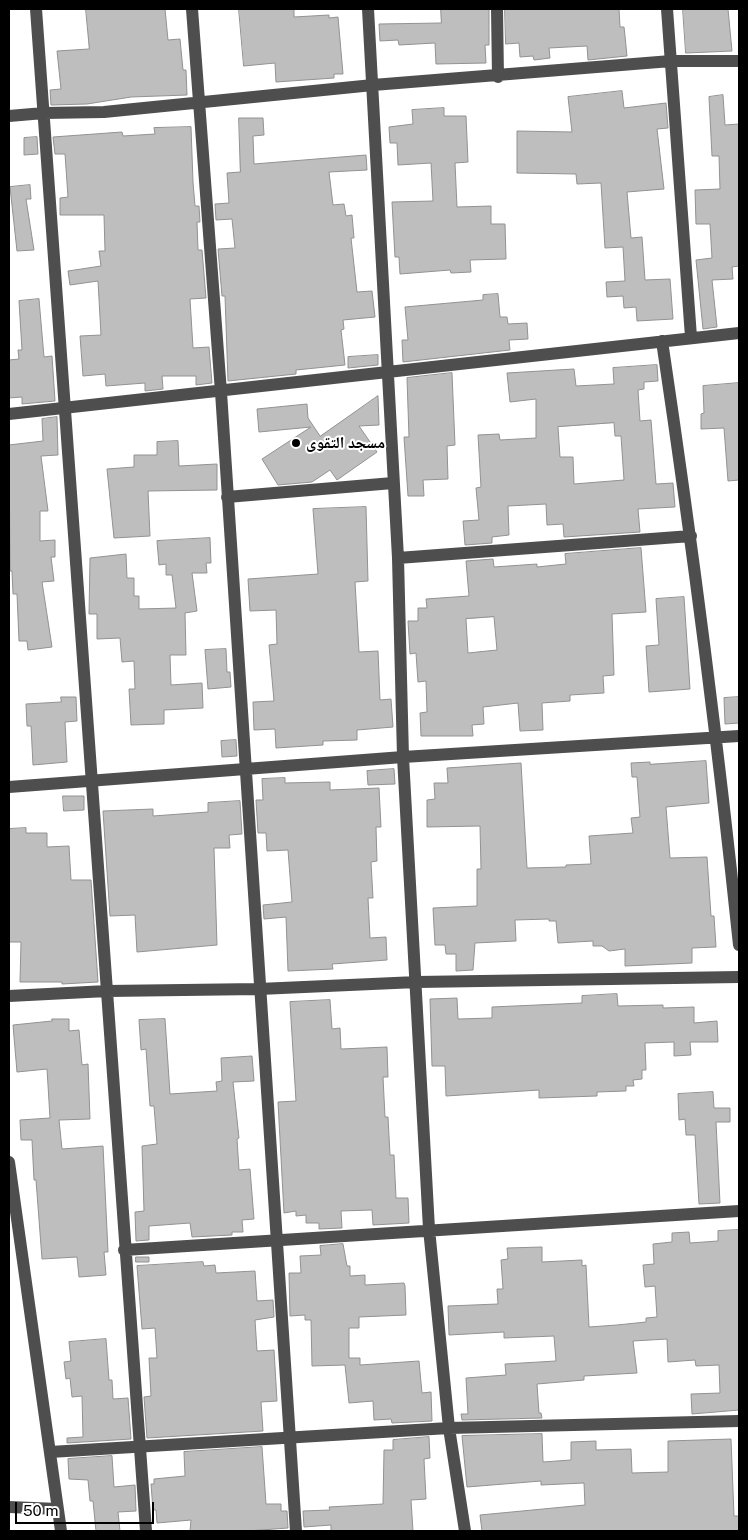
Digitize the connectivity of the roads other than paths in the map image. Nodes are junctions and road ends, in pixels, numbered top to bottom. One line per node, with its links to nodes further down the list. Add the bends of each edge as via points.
1 (36, 9): 11 (street)
2 (192, 9): 10 (street)
3 (368, 9): 9 (street)
4 (497, 9): 8 (street)
5 (667, 9): 6 (street)
6 (671, 61): 7 (street); 8 (street); 14 (street)
7 (739, 61)
8 (498, 77): 9 (street)
9 (373, 85): 10 (street); 16 (street)
10 (199, 103): 11 (street, via 104,112); 17 (street)
11 (44, 112): 12 (street); 18 (street)
12 (9, 116)
13 (739, 332): 14 (street)
14 (691, 337): 15 (street)
15 (662, 341): 16 (street); 22 (street)
16 (387, 371): 17 (street); 20 (street)
17 (221, 392): 18 (street); 21 (street)
18 (66, 408): 19 (street); 28 (street)
19 (9, 414)
20 (393, 483): 21 (street); 23 (street)
21 (227, 498): 27 (street)
22 (691, 536): 23 (street); 25 (street)
23 (398, 558): 26 (street)
24 (739, 736): 25 (street)
25 (717, 737): 26 (street); 30 (street)
26 (402, 757): 27 (street); 32 (street)
27 (246, 768): 28 (street); 33 (street)
28 (92, 781): 29 (street); 34 (street)
29 (9, 787)
30 (739, 945)
31 (739, 977): 32 (street)
32 (417, 982): 33 (street); 38 (street)
33 (259, 989): 34 (street); 39 (street)
34 (107, 991): 35 (street); 40 (street)
35 (9, 996)
36 (9, 1162): 45 (street)
37 (739, 1211): 38 (street)
38 (430, 1229): 39 (street); 42 (street)
39 (277, 1241): 40 (street); 43 (street)
40 (124, 1250): 44 (street)
41 (739, 1422): 42 (street)
42 (449, 1428): 43 (street); 51 (street)
43 (290, 1438): 44 (street); 50 (street)
44 (139, 1448): 45 (street); 49 (street)
45 (50, 1452): 47 (street)
46 (9, 1507): 47 (street)
47 (58, 1509): 48 (street)
48 (61, 1531)
49 (146, 1531)
50 (296, 1531)
51 (465, 1531)

